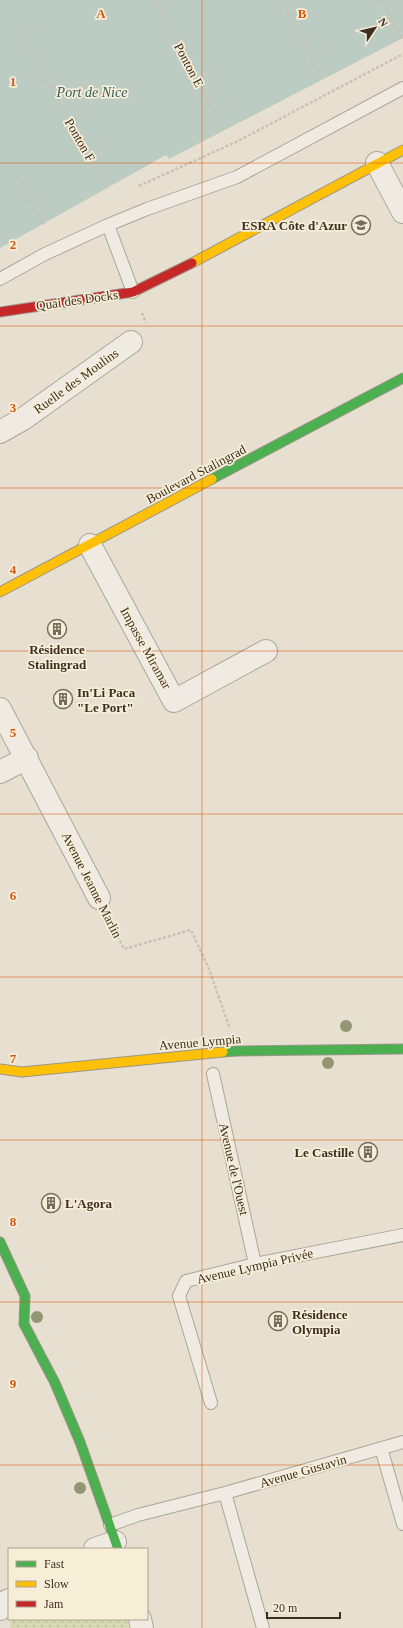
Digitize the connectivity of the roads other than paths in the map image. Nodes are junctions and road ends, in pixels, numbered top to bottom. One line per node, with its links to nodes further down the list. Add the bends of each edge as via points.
1 (403, 88): 5 (lane, via 237,177)
2 (403, 150): 3 (street)
3 (377, 163): 4 (street); 7 (street)
4 (403, 212)
5 (108, 225): 6 (lane); 7 (lane, Quai des Docks)
6 (0, 278)
7 (133, 292): 8 (street, Quai des Docks)
8 (0, 312)
9 (131, 342): 11 (street, Ruelle des Moulins, via 23,419)
10 (403, 378): 12 (street, Boulevard Stalingrad)
11 (0, 432)
12 (90, 545): 13 (street, Boulevard Stalingrad); 14 (street, Impasse Miramar, via 174,701)
13 (0, 592)
14 (266, 651)
15 (0, 709): 16 (street, Avenue Jeanne Marlin)
16 (27, 758): 17 (street); 18 (street, Avenue Jeanne Marlin)
17 (0, 772)
18 (99, 898)
19 (403, 1049): 20 (street, Avenue Lympia, via 238,1051 22,1072)
20 (0, 1069)
21 (213, 1074): 24 (lane, Avenue de l'Ouest)
22 (403, 1235): 24 (lane, Avenue Lympia Privée)
23 (0, 1242): 30 (street, via 25,1296 24,1324 58,1390 80,1442)
24 (255, 1264): 25 (lane, Avenue Lympia Privée, via 186,1281 179,1296)
25 (211, 1403)
26 (403, 1442): 27 (lane, Avenue Gustavin)
27 (381, 1448): 28 (lane, Avenue Gustavin); 29 (lane)
28 (225, 1493): 30 (lane, Avenue Gustavin, via 138,1515); 34 (lane)
29 (403, 1524)
30 (114, 1538): 31 (street)
31 (97, 1548)
32 (8, 1600): 33 (street)
33 (0, 1610)
34 (263, 1628)

